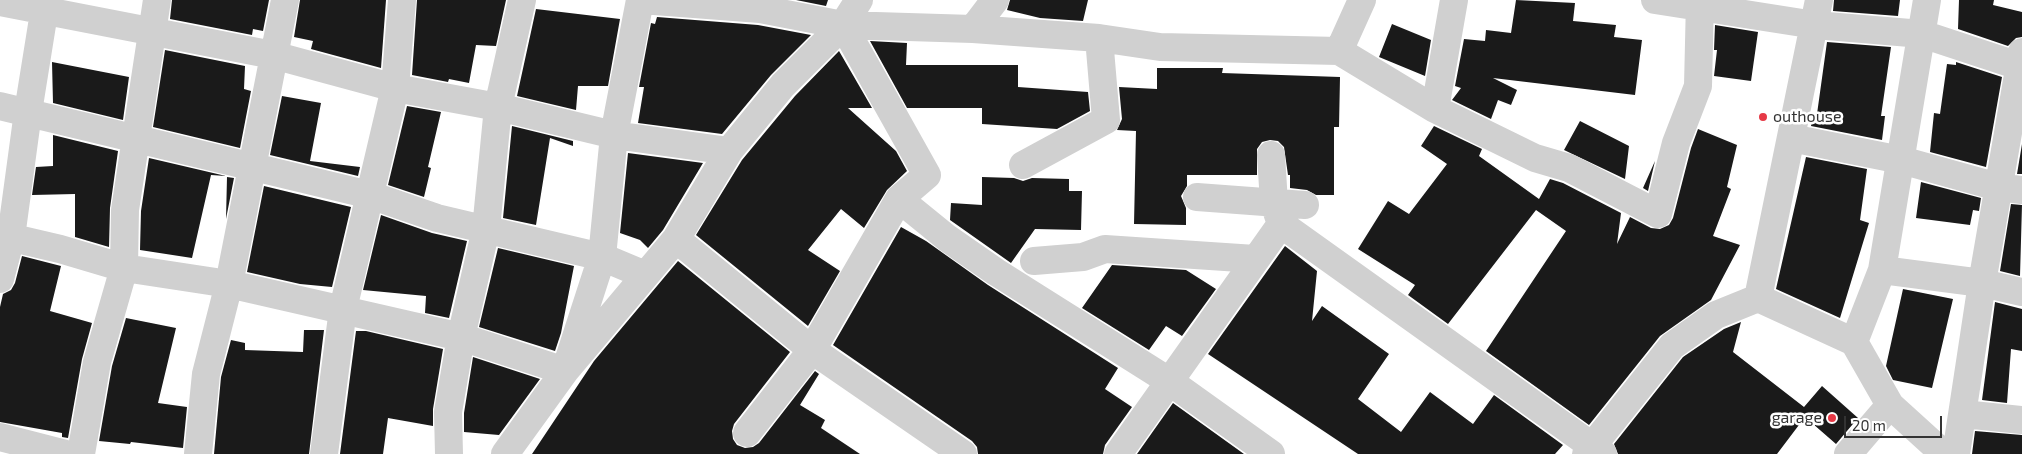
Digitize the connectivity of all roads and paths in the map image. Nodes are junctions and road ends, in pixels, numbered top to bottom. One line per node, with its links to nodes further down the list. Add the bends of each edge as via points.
1 (157, 0): 19 (street)
2 (285, 0): 23 (street)
3 (402, 0): 25 (street)
4 (522, 0): 27 (street)
5 (641, 0): 14 (street); 30 (street)
6 (859, 0): 17 (street)
7 (995, 0): 18 (street)
8 (1362, 0): 22 (street)
9 (1454, 0): 28 (street)
10 (1655, 0): 13 (street)
11 (1927, 0): 20 (street)
12 (0, 2): 15 (street)
13 (1700, 4): 16 (street); 28 (street, via 1698,86 1676,143 1658,214 1569,168 1535,158)
14 (761, 5): 17 (street)
15 (45, 6): 19 (street); 29 (street)
16 (1817, 13): 20 (street); 31 (street)
17 (843, 25): 18 (street); 33 (street, via 783,85); 41 (street, via 927,175)
18 (973, 29): 21 (street)
19 (152, 31): 23 (street); 32 (street)
20 (1922, 34): 24 (street); 35 (street)
21 (1099, 38): 22 (street, via 1160,47); 36 (street, via 1106,120)
22 (1339, 51): 28 (street)
23 (273, 55): 25 (street); 37 (street)
24 (2021, 62): 38 (street)
25 (395, 88): 27 (street); 39 (street)
26 (0, 106): 29 (street)
27 (498, 107): 30 (street); 44 (street)
28 (1435, 109)
29 (28, 112): 32 (street); 45 (street)
30 (614, 135): 33 (street); 47 (street)
31 (1791, 138): 35 (street); 57 (street)
32 (136, 140): 37 (street); 50 (street, via 125,210)
33 (728, 152): 46 (street)
34 (1271, 155): 43 (street)
35 (1900, 160): 38 (street); 51 (street)
36 (1023, 165)
37 (251, 167): 39 (street); 55 (street)
38 (2010, 189): 54 (street)
39 (370, 195): 44 (street, via 437,218); 58 (street)
40 (1197, 197): 43 (street)
41 (899, 199): 61 (street); 63 (street, via 996,272)
42 (1304, 205): 43 (street)
43 (1278, 213): 48 (street); 69 (street)
44 (486, 229): 47 (street); 59 (street)
45 (6, 236): 50 (street); 53 (street)
46 (676, 238): 52 (street); 61 (street)
47 (602, 257): 52 (street); 62 (street)
48 (1255, 259): 49 (street, via 1105,249 1083,257); 63 (street)
49 (1034, 261)
50 (124, 268): 55 (street); 71 (street, via 97,362)
51 (1882, 270): 54 (street); 60 (street)
52 (645, 275): 62 (street)
53 (0, 279)
54 (1982, 283): 56 (street); 65 (street)
55 (229, 284): 58 (street); 72 (street, via 206,374)
56 (2022, 292)
57 (1758, 298): 60 (street); 69 (street, via 1716,315 1672,346)
58 (343, 310): 59 (street); 73 (street)
59 (461, 337): 62 (street); 74 (street, via 448,412)
60 (1854, 342): 64 (street)
61 (812, 350): 67 (street); 76 (street)
62 (565, 371): 75 (street)
63 (1169, 382): 77 (street); 78 (street)
64 (1890, 405): 79 (street); 80 (street)
65 (1963, 414): 66 (street); 81 (street)
66 (2022, 420)
67 (748, 432)
68 (0, 437): 70 (street)
69 (1594, 451)
70 (66, 454)
71 (81, 454)
72 (198, 454)
73 (324, 454)
74 (449, 454)
75 (506, 454)
76 (963, 454)
77 (1118, 454)
78 (1271, 454)
79 (1848, 454)
80 (1944, 454)
81 (1956, 454)

